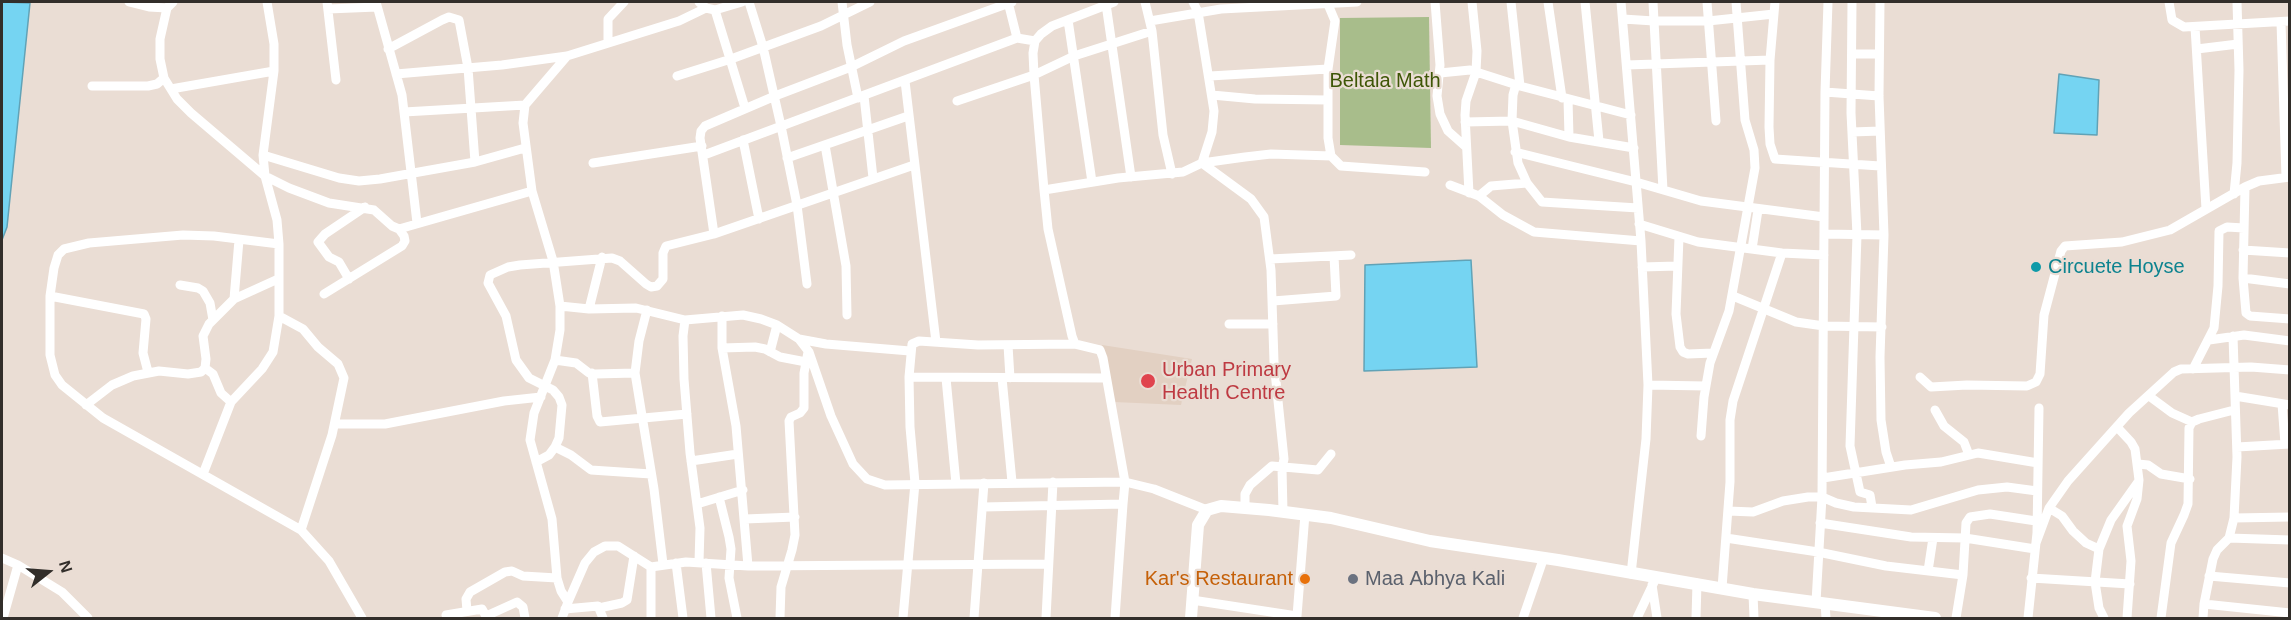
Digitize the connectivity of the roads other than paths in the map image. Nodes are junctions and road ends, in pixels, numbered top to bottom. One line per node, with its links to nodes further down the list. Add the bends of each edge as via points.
1 (129, 2): 31 (street, via 149,7)
2 (267, 2): 68 (street)
3 (624, 2): 49 (street, via 608,19)
4 (742, 2): 34 (street)
5 (749, 2): 52 (street)
6 (842, 2): 37 (street)
7 (870, 2): 37 (street)
8 (1010, 2): 47 (street); 65 (street, via 904,41)
9 (1145, 2): 45 (street)
10 (1193, 2): 35 (street)
11 (1357, 2): 28 (street)
12 (1435, 2): 70 (street)
13 (1472, 2): 69 (street)
14 (1511, 2): 78 (street)
15 (1548, 2): 87 (street)
16 (1585, 2): 91 (street)
17 (1622, 2): 39 (street)
18 (1653, 2): 41 (street)
19 (1707, 2): 42 (street)
20 (1736, 2): 38 (street)
21 (1775, 2): 36 (street)
22 (1828, 2): 81 (street)
23 (1852, 2): 55 (street)
24 (1881, 2): 56 (street)
25 (2169, 2): 46 (street, via 2172,20 2184,27)
26 (2237, 2): 44 (street)
27 (1110, 3): 33 (street); 50 (street)
28 (1328, 3): 30 (street); 67 (street, via 1335,21)
29 (377, 4): 32 (street); 53 (street)
30 (1258, 4): 35 (street)
31 (170, 5): 75 (street, via 160,39)
32 (328, 5): 76 (street)
33 (1094, 5): 40 (street)
34 (706, 7): 49 (street, via 679,21); 59 (street)
35 (1198, 12): 45 (street); 74 (street)
36 (1774, 14): 38 (street); 61 (street)
37 (843, 16): 52 (street); 65 (street)
38 (1737, 18): 42 (street); 60 (street)
39 (1623, 19): 41 (street); 64 (street)
40 (1068, 20): 48 (street); 58 (street)
41 (1654, 21): 42 (street); 63 (street)
42 (1708, 21): 62 (street)
43 (2285, 21): 44 (street); 128 (street)
44 (2239, 25): 46 (street); 51 (street)
45 (1151, 26): 50 (street); 125 (street, via 1160,116)
46 (2195, 27): 54 (street)
47 (1017, 38): 48 (street); 77 (street)
48 (1035, 41): 72 (street)
49 (608, 42): 57 (street)
50 (1111, 44): 58 (street); 127 (street)
51 (2238, 44): 54 (street); 139 (street)
52 (763, 47): 59 (street); 84 (street)
53 (388, 49): 66 (street, via 454,17 461,27); 71 (street)
54 (2197, 49): 145 (street)
55 (1853, 54): 56 (street); 82 (street)
56 (1878, 54): 85 (street)
57 (567, 56): 66 (street); 90 (street)
58 (1074, 56): 72 (street); 130 (street)
59 (731, 59): 73 (street); 93 (street)
60 (1739, 60): 61 (street); 62 (street); 144 (street, via 1744,120 1755,159)
61 (1770, 60): 119 (street, via 1770,135 1774,159)
62 (1711, 62): 63 (street); 98 (street)
63 (1657, 64): 64 (street); 136 (street)
64 (1627, 65): 95 (street)
65 (851, 67): 84 (street); 86 (street)
66 (468, 68): 71 (street); 92 (street)
67 (1328, 69): 74 (street); 88 (street)
68 (274, 71): 80 (street); 113 (street)
69 (1476, 72): 70 (street); 78 (street); 99 (street)
70 (1440, 73): 108 (street, via 1440,114 1448,131)
71 (396, 74): 94 (street)
72 (1034, 75): 89 (street); 135 (street)
73 (677, 76)
74 (1210, 76): 83 (street)
75 (165, 78): 79 (street, via 148,86); 80 (street)
76 (336, 81)
77 (905, 81): 86 (street); 96 (street)
78 (1518, 85): 87 (street); 97 (street, via 1513,95)
79 (92, 86)
80 (171, 89): 126 (street, via 191,113)
81 (1824, 92): 82 (street); 119 (street)
82 (1852, 94): 85 (street); 103 (street)
83 (1212, 95): 88 (street); 118 (street, via 1215,122)
84 (775, 96): 93 (street); 100 (street)
85 (1879, 96): 102 (street)
86 (861, 97): 100 (street); 101 (street)
87 (1565, 98): 91 (street); 104 (street)
88 (1328, 100): 114 (street)
89 (957, 101)
90 (525, 105): 92 (street); 109 (street)
91 (1595, 106): 95 (street); 106 (street)
92 (471, 108): 94 (street); 116 (street)
93 (745, 108): 111 (street, via 705,126 701,131)
94 (404, 112): 124 (street)
95 (1631, 115): 110 (street)
96 (908, 116): 101 (street); 120 (street)
97 (1512, 121): 99 (street); 104 (street); 112 (street)
98 (1716, 121)
99 (1465, 122): 108 (street)
100 (781, 126): 105 (street); 115 (street)
101 (868, 130): 107 (street); 129 (street)
102 (1880, 131): 103 (street); 122 (street)
103 (1852, 132): 121 (street)
104 (1569, 137): 106 (street)
105 (743, 140): 111 (street); 148 (street)
106 (1599, 141): 110 (street)
107 (825, 145): 115 (street); 138 (street)
108 (1466, 147): 140 (street)
109 (525, 148): 116 (street); 137 (street)
110 (1634, 148): 131 (street)
111 (703, 151): 117 (street); 153 (street)
112 (1515, 152): 131 (street); 132 (street)
113 (263, 155): 124 (street, via 359,181); 126 (street)
114 (1331, 156): 118 (street, via 1271,154); 123 (street, via 1341,166)
115 (787, 158): 141 (street)
116 (475, 162): 124 (street)
117 (593, 163)
118 (1202, 163): 125 (street); 170 (street, via 1251,199 1264,217)
119 (1824, 163): 121 (street); 147 (street)
120 (914, 165): 129 (street); 205 (street)
121 (1854, 165): 122 (street); 155 (street)
122 (1880, 166): 156 (street)
123 (1425, 171)
124 (411, 172): 149 (street)
125 (1172, 174): 127 (street)
126 (265, 176): 142 (street, via 329,203); 160 (street)
127 (1131, 177): 130 (street)
128 (2288, 177): 134 (street)
129 (873, 178): 138 (street)
130 (1092, 182): 135 (street)
131 (1636, 182): 136 (street); 143 (street)
132 (1527, 183): 140 (street, via 1491,186); 143 (street, via 1542,202)
133 (1450, 185): 140 (street)
134 (2245, 187): 139 (street); 151 (street)
135 (1044, 190): 206 (street, via 1060,289)
136 (1663, 190): 144 (street)
137 (532, 191): 149 (street); 171 (street)
138 (835, 192): 141 (street); 189 (street, via 846,266)
139 (2234, 194): 145 (street)
140 (1474, 195): 159 (street, via 1534,232)
141 (797, 205): 148 (street); 177 (street)
142 (364, 207): 152 (street); 176 (street, via 318,242)
143 (1638, 208): 150 (street)
144 (1748, 208): 146 (street); 161 (street)
145 (2206, 209): 223 (street, via 2170,230 2148,237 2065,246 2044,315 2040,374 2036,382 2027,386 1930,387)
146 (1758, 210): 147 (street); 162 (street)
147 (1824, 217): 154 (street)
148 (759, 219): 153 (street)
149 (417, 223): 152 (street)
150 (1639, 224): 157 (street); 159 (street)
151 (2244, 228): 163 (street); 203 (street, via 2227,227 2219,231 2218,286)
152 (399, 229): 176 (street, via 405,241 402,246)
153 (714, 234): 169 (street, via 666,246 663,279 657,286 646,284 620,261)
154 (1824, 234): 155 (street); 167 (street)
155 (1857, 235): 156 (street); 200 (street)
156 (1884, 235): 199 (street)
157 (1678, 237): 161 (street); 172 (street)
158 (239, 240): 160 (street); 181 (street, via 183,235 73,246 58,255); 183 (street)
159 (1641, 241): 173 (street)
160 (279, 244): 175 (street)
161 (1741, 248): 162 (street); 182 (street)
162 (1752, 249): 164 (street)
163 (2243, 250): 165 (street); 174 (street)
164 (1782, 253): 167 (street); 186 (street)
165 (2289, 253)
166 (1351, 255): 168 (street)
167 (1824, 255): 198 (street)
168 (1334, 256): 170 (street); 184 (street, via 1336,296)
169 (602, 257): 171 (street); 187 (street)
170 (1270, 259): 184 (street)
171 (553, 261): 185 (street); 227 (street, via 508,267 488,278 506,316 516,360 529,378)
172 (1677, 266): 173 (street); 212 (street, via 1680,346 1688,354)
173 (1642, 267): 228 (street)
174 (2243, 278): 178 (street); 194 (street, via 2246,313)
175 (278, 279): 183 (street); 190 (street)
176 (349, 279): 180 (street)
177 (807, 284)
178 (2289, 284)
179 (180, 285): 192 (street, via 203,291)
180 (324, 294)
181 (50, 296): 219 (street, via 144,314 143,353); 235 (street, via 50,355 56,375)
182 (1733, 296): 186 (street); 212 (street)
183 (234, 299): 192 (street)
184 (1272, 302): 196 (street)
185 (560, 306): 187 (street); 213 (street)
186 (1764, 307): 198 (street, via 1789,320); 281 (street, via 1733,401)
187 (589, 309): 188 (street)
188 (647, 310): 193 (street); 221 (street)
189 (848, 315)
190 (279, 316): 233 (street, via 273,352); 242 (street, via 303,329 342,370 344,385)
191 (722, 316): 193 (street); 197 (street, via 743,315); 208 (street)
192 (213, 320): 215 (street, via 203,336)
193 (685, 320): 239 (street)
194 (2289, 320)
195 (1229, 324): 196 (street)
196 (1273, 324): 256 (street)
197 (777, 325): 202 (street); 211 (street)
198 (1824, 326): 200 (street); 260 (street)
199 (1881, 327): 200 (street); 255 (street, via 1881,420)
200 (1855, 328): 257 (street, via 1850,446)
201 (2233, 336): 203 (street); 204 (street); 216 (street)
202 (800, 339): 209 (street); 210 (street)
203 (2209, 340): 217 (street)
204 (2289, 341)
205 (936, 342): 207 (street); 210 (street, via 915,342)
206 (1075, 344): 207 (street); 226 (street, via 1100,350)
207 (1008, 345): 225 (street)
208 (722, 348): 211 (street, via 755,347); 248 (street)
209 (808, 351): 214 (street); 266 (street, via 853,464 867,479 885,484)
210 (910, 351): 222 (street)
211 (770, 352): 214 (street)
212 (1713, 353): 229 (street)
213 (555, 360): 220 (street, via 576,363); 227 (street)
214 (806, 362): 284 (street, via 804,408 789,421)
215 (205, 368): 219 (street, via 195,374); 233 (street)
216 (2234, 368): 217 (street); 218 (street); 231 (street)
217 (2193, 369): 230 (street, via 2174,372)
218 (2289, 370)
219 (148, 372): 235 (street, via 112,385)
220 (592, 373): 221 (street); 240 (street, via 600,422)
221 (635, 373): 240 (street)
222 (909, 377): 224 (street); 266 (street)
223 (1920, 377)
224 (946, 378): 225 (street); 268 (street)
225 (1006, 378): 226 (street); 263 (street)
226 (1106, 378): 265 (street)
227 (546, 385): 232 (street); 246 (street, via 562,405)
228 (1648, 385): 229 (street); 314 (street)
229 (1706, 386): 244 (street)
230 (2149, 396): 241 (street); 243 (street)
231 (2235, 396): 234 (street); 238 (street)
232 (541, 397): 242 (street, via 385,424); 252 (street, via 531,427)
233 (231, 402): 258 (street)
234 (2285, 404): 245 (street)
235 (86, 405): 258 (street)
236 (2039, 408): 253 (street)
237 (1935, 410): 250 (street, via 1944,426 1964,442)
238 (2234, 410): 241 (street); 247 (street)
239 (687, 414): 240 (street); 251 (street)
240 (643, 417): 259 (street)
241 (2192, 422): 261 (street)
242 (335, 424): 290 (street)
243 (2117, 426): 254 (street, via 2131,441); 279 (street)
244 (1701, 436)
245 (2287, 444): 247 (street)
246 (555, 447): 252 (street); 259 (street, via 591,470)
247 (2237, 447): 286 (street)
248 (738, 454): 251 (street); 269 (street)
249 (1330, 454): 256 (street, via 1318,470)
250 (1969, 455): 253 (street); 255 (street)
251 (691, 461): 273 (street)
252 (536, 462): 317 (street, via 552,519)
253 (2038, 463): 270 (street)
254 (2138, 464): 261 (street, via 2148,465 2161,474); 262 (street)
255 (1891, 467): 257 (street)
256 (1282, 468): 278 (street, via 1272,466 1250,485); 282 (street)
257 (1855, 473): 260 (street); 277 (street, via 1860,492 1870,495)
258 (203, 474): 290 (street)
259 (651, 474): 305 (street)
260 (1822, 478): 272 (street)
261 (2190, 479): 364 (street, via 2184,515 2171,543)
262 (2139, 480): 297 (street, via 2111,520); 323 (street, via 2127,526)
263 (1012, 482): 264 (street); 267 (street)
264 (1053, 482): 265 (street); 276 (street)
265 (1125, 482): 274 (street); 280 (street)
266 (915, 483): 268 (street); 306 (street)
267 (984, 483): 268 (street); 275 (street)
268 (956, 484)
269 (742, 490): 271 (street); 287 (street)
270 (2037, 491): 277 (street, via 1991,488 1911,510); 288 (street)
271 (718, 497): 273 (street); 309 (street, via 731,549)
272 (1822, 497): 277 (street, via 1845,506); 281 (street, via 1791,499 1747,513); 289 (street)
273 (697, 504): 303 (street)
274 (1123, 504): 276 (street); 350 (street)
275 (983, 507): 276 (street); 304 (street)
276 (1052, 507): 307 (street)
277 (1872, 507)
278 (1245, 508): 280 (main road, via 1221,506); 282 (main road)
279 (2049, 508): 296 (street); 297 (street, via 2062,516 2086,543)
280 (1207, 510): 326 (main road, via 1196,534)
281 (1728, 511): 291 (street)
282 (1283, 512): 283 (main road)
283 (1305, 514): 300 (main road, via 1430,542); 334 (street)
284 (795, 517): 287 (street); 310 (street)
285 (2289, 517): 286 (street)
286 (2234, 518): 294 (street)
287 (745, 519): 311 (street)
288 (2036, 520): 293 (street, via 1990,514 1970,517); 296 (street)
289 (1820, 523): 292 (street); 298 (street)
290 (301, 530): 339 (street, via 328,561)
291 (1726, 538): 298 (street); 324 (street)
292 (1934, 538): 293 (street); 313 (street)
293 (1965, 538): 296 (street); 315 (street)
294 (2229, 538): 295 (street); 316 (street, via 2217,550)
295 (2289, 540)
296 (2036, 546): 318 (street)
297 (2099, 549): 320 (street)
298 (1818, 552): 313 (street); 327 (street)
299 (634, 556): 312 (street); 329 (street, via 627,600); 330 (street, via 618,546 605,546 594,552 585,563)
300 (1544, 557): 314 (main road); 353 (street)
301 (2, 558): 308 (street)
302 (676, 562): 303 (street); 305 (street); 343 (street)
303 (702, 562): 309 (street); 344 (street)
304 (978, 563): 306 (street); 307 (street); 348 (street)
305 (663, 564): 312 (street)
306 (909, 564): 310 (street); 347 (street)
307 (1048, 564): 349 (street)
308 (18, 565): 336 (street); 338 (street, via 62,592)
309 (729, 565): 311 (street); 345 (street)
310 (788, 565): 311 (street); 346 (street, via 781,587)
311 (748, 566)
312 (651, 567): 342 (street)
313 (1928, 571): 315 (street)
314 (1631, 574): 319 (main road)
315 (1964, 574): 360 (street)
316 (2209, 576): 322 (street); 328 (street)
317 (557, 578): 330 (street); 331 (street, via 505,572 470,592)
318 (2031, 578): 320 (street); 361 (street)
319 (1654, 581): 321 (main road); 354 (street); 355 (street)
320 (2095, 582): 323 (street); 362 (street, via 2098,608)
321 (1697, 583): 324 (main road); 356 (street)
322 (2289, 583)
323 (2130, 584): 363 (street)
324 (1722, 588): 325 (main road)
325 (1753, 594): 327 (main road); 357 (street)
326 (1192, 600): 334 (street); 351 (main road)
327 (1821, 602): 358 (street); 359 (main road)
328 (2204, 604): 332 (street); 365 (street)
329 (599, 608): 330 (street); 341 (street)
330 (565, 610)
331 (467, 611): 333 (street); 335 (street, via 482,609)
332 (2289, 613)
333 (446, 615)
334 (1297, 616): 352 (street)
335 (486, 617): 340 (street, via 517,602 523,607)
336 (3, 618): 337 (street)
337 (15, 618)
338 (88, 618)
339 (362, 618)
340 (525, 618)
341 (603, 618)
342 (651, 618)
343 (683, 618)
344 (711, 618)
345 (737, 618)
346 (780, 618)
347 (903, 618)
348 (974, 618)
349 (1046, 618)
350 (1115, 618)
351 (1191, 618)
352 (1308, 618)
353 (1523, 618)
354 (1637, 618)
355 (1658, 618)
356 (1696, 618)
357 (1754, 618)
358 (1826, 618)
359 (1935, 618)
360 (1956, 618)
361 (2028, 618)
362 (2104, 618)
363 (2127, 618)
364 (2161, 618)
365 (2204, 618)

